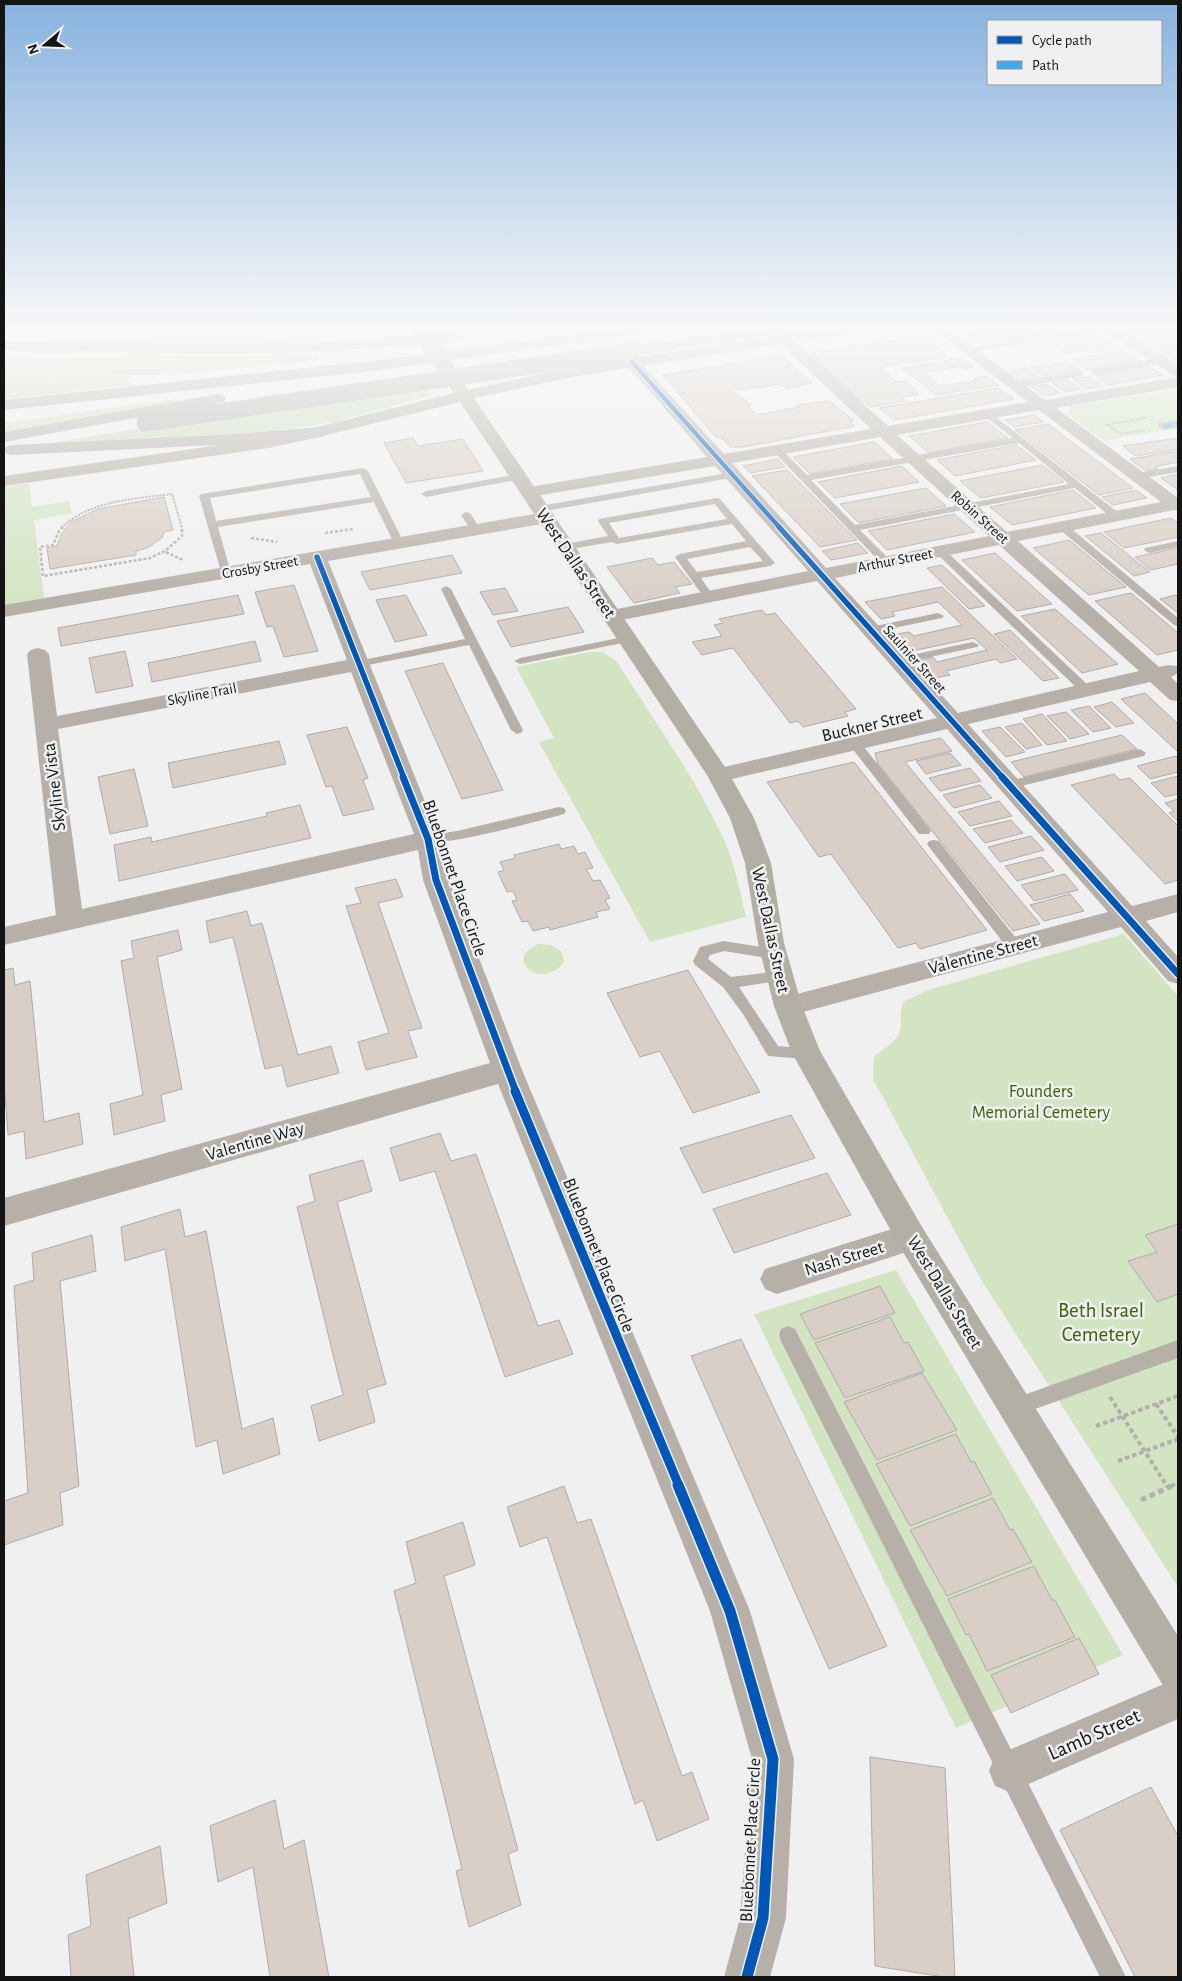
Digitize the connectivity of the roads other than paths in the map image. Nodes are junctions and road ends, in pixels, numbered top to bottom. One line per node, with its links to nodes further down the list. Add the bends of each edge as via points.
1 (91, 421): 14 (highway)
2 (156, 421): 16 (highway, bridge)
3 (368, 421): 12 (main road)
4 (469, 421): 26 (main road, West Dallas Street)
5 (687, 421): 19 (street, Saulnier Street)
6 (872, 421): 13 (street, Robin Street)
7 (945, 421): 13 (street)
8 (997, 421): 15 (lane)
9 (1064, 421): 23 (street)
10 (1178, 424): 11 (street)
11 (1164, 426)
12 (319, 432): 18 (highway); 25 (street, via 259,445)
13 (883, 432): 17 (street); 20 (street, Robin Street)
14 (4, 437)
15 (1020, 440): 20 (lane); 27 (lane)
16 (4, 443)
17 (776, 449): 19 (street); 24 (lane)
18 (4, 451)
19 (719, 459): 22 (street, Saulnier Street); 26 (street)
20 (914, 459): 24 (lane); 31 (street, Robin Street)
21 (1178, 469): 23 (lane)
22 (733, 475): 32 (lane); 49 (street, Saulnier Street)
23 (1138, 476): 30 (street)
24 (805, 478): 37 (lane)
25 (4, 482)
26 (524, 485): 28 (lane); 32 (main road, West Dallas Street)
27 (1077, 485): 31 (lane); 33 (lane)
28 (426, 494)
29 (376, 498): 35 (lane); 35 (lane, via 363,471 204,496); 41 (lane)
30 (1178, 505): 33 (street, Arthur Street)
31 (968, 506): 37 (lane); 39 (street, Robin Street)
32 (543, 514): 41 (street, Crosby Street, via 471,522); 44 (main road, West Dallas Street)
33 (1116, 516): 36 (street, Arthur Street)
34 (734, 521): 38 (lane, via 617,541); 38 (lane, via 717,501 603,521); 40 (lane)
35 (213, 525): 48 (lane)
36 (1063, 527): 39 (street, Arthur Street); 56 (lane)
37 (853, 528): 47 (lane)
38 (614, 538): 44 (lane)
39 (1004, 538): 46 (street, Arthur Street); 66 (street, Robin Street)
40 (753, 543): 50 (lane, via 680,557); 50 (lane, via 770,563)
41 (399, 544): 43 (street, Crosby Street)
42 (1178, 544): 45 (lane)
43 (319, 546): 48 (street, Crosby Street); 64 (street, Bluebonnet Place Circle)
44 (566, 547): 54 (main road, West Dallas Street)
45 (1149, 550)
46 (940, 551): 47 (street, Arthur Street); 67 (lane)
47 (886, 562): 49 (street, Arthur Street)
48 (226, 573): 53 (street, Crosby Street)
49 (820, 575): 52 (street, Arthur Street); 57 (street, Saulnier Street)
50 (694, 576): 52 (lane)
51 (446, 589): 59 (lane)
52 (709, 597): 54 (street, Arthur Street)
53 (4, 611)
54 (612, 616): 58 (main road, West Dallas Street)
55 (938, 616): 57 (lane)
56 (1178, 623)
57 (870, 630): 63 (street, Saulnier Street)
58 (628, 639): 62 (lane); 74 (main road, West Dallas Street)
59 (472, 641): 64 (lane); 71 (lane)
60 (973, 645): 63 (lane)
61 (38, 654): 70 (street, Skyline Vista)
62 (520, 661)
63 (897, 661): 69 (street, Saulnier Street)
64 (358, 664): 70 (street, Skyline Trail); 78 (street, Bluebonnet Place Circle)
65 (1178, 669): 66 (street, Buckner Street)
66 (1156, 674): 67 (street, Buckner Street); 68 (street, Robin Street)
67 (1086, 690): 69 (street, Buckner Street)
68 (1178, 695)
69 (952, 721): 72 (street, Buckner Street); 75 (street, Saulnier Street)
70 (46, 725): 82 (street, Skyline Vista)
71 (517, 730)
72 (855, 744): 74 (street, Buckner Street); 77 (lane)
73 (1140, 753): 75 (lane)
74 (719, 775): 85 (main road, West Dallas Street, via 742,818 758,863)
75 (1009, 785): 81 (street, Saulnier Street)
76 (559, 811): 78 (lane)
77 (924, 831)
78 (428, 839): 82 (street, Bluebonnet Place Circle); 90 (street, Bluebonnet Place Circle, via 436,880)
79 (934, 844): 84 (lane)
80 (1178, 903): 81 (street, Valentine Street)
81 (1127, 917): 84 (street, Valentine Street); 86 (street, Saulnier Street)
82 (70, 920): 83 (street, Bluebonnet Place Circle)
83 (4, 936)
84 (1014, 946): 88 (street, Valentine Street)
85 (777, 965): 87 (lane); 87 (lane, via 724,946 705,951 700,961); 88 (main road, West Dallas Street)
86 (1178, 974)
87 (728, 984): 89 (lane, via 774,1052)
88 (788, 1006): 89 (main road, West Dallas Street)
89 (806, 1053): 92 (main road, West Dallas Street)
90 (507, 1070): 91 (street, Valentine Way); 101 (street, Bluebonnet Place Circle, via 730,1611 773,1759 763,1918)
91 (4, 1212)
92 (911, 1237): 93 (street, Nash Street); 96 (main road, West Dallas Street)
93 (777, 1279)
94 (788, 1335): 100 (lane)
95 (1178, 1349): 96 (lane)
96 (1014, 1407): 97 (main road, West Dallas Street)
97 (1169, 1637): 98 (main road, West Dallas Street)
98 (1178, 1673)
99 (1178, 1698): 100 (street, Lamb Street)
100 (1010, 1771): 102 (lane)
101 (747, 1977)
102 (1113, 1977)

